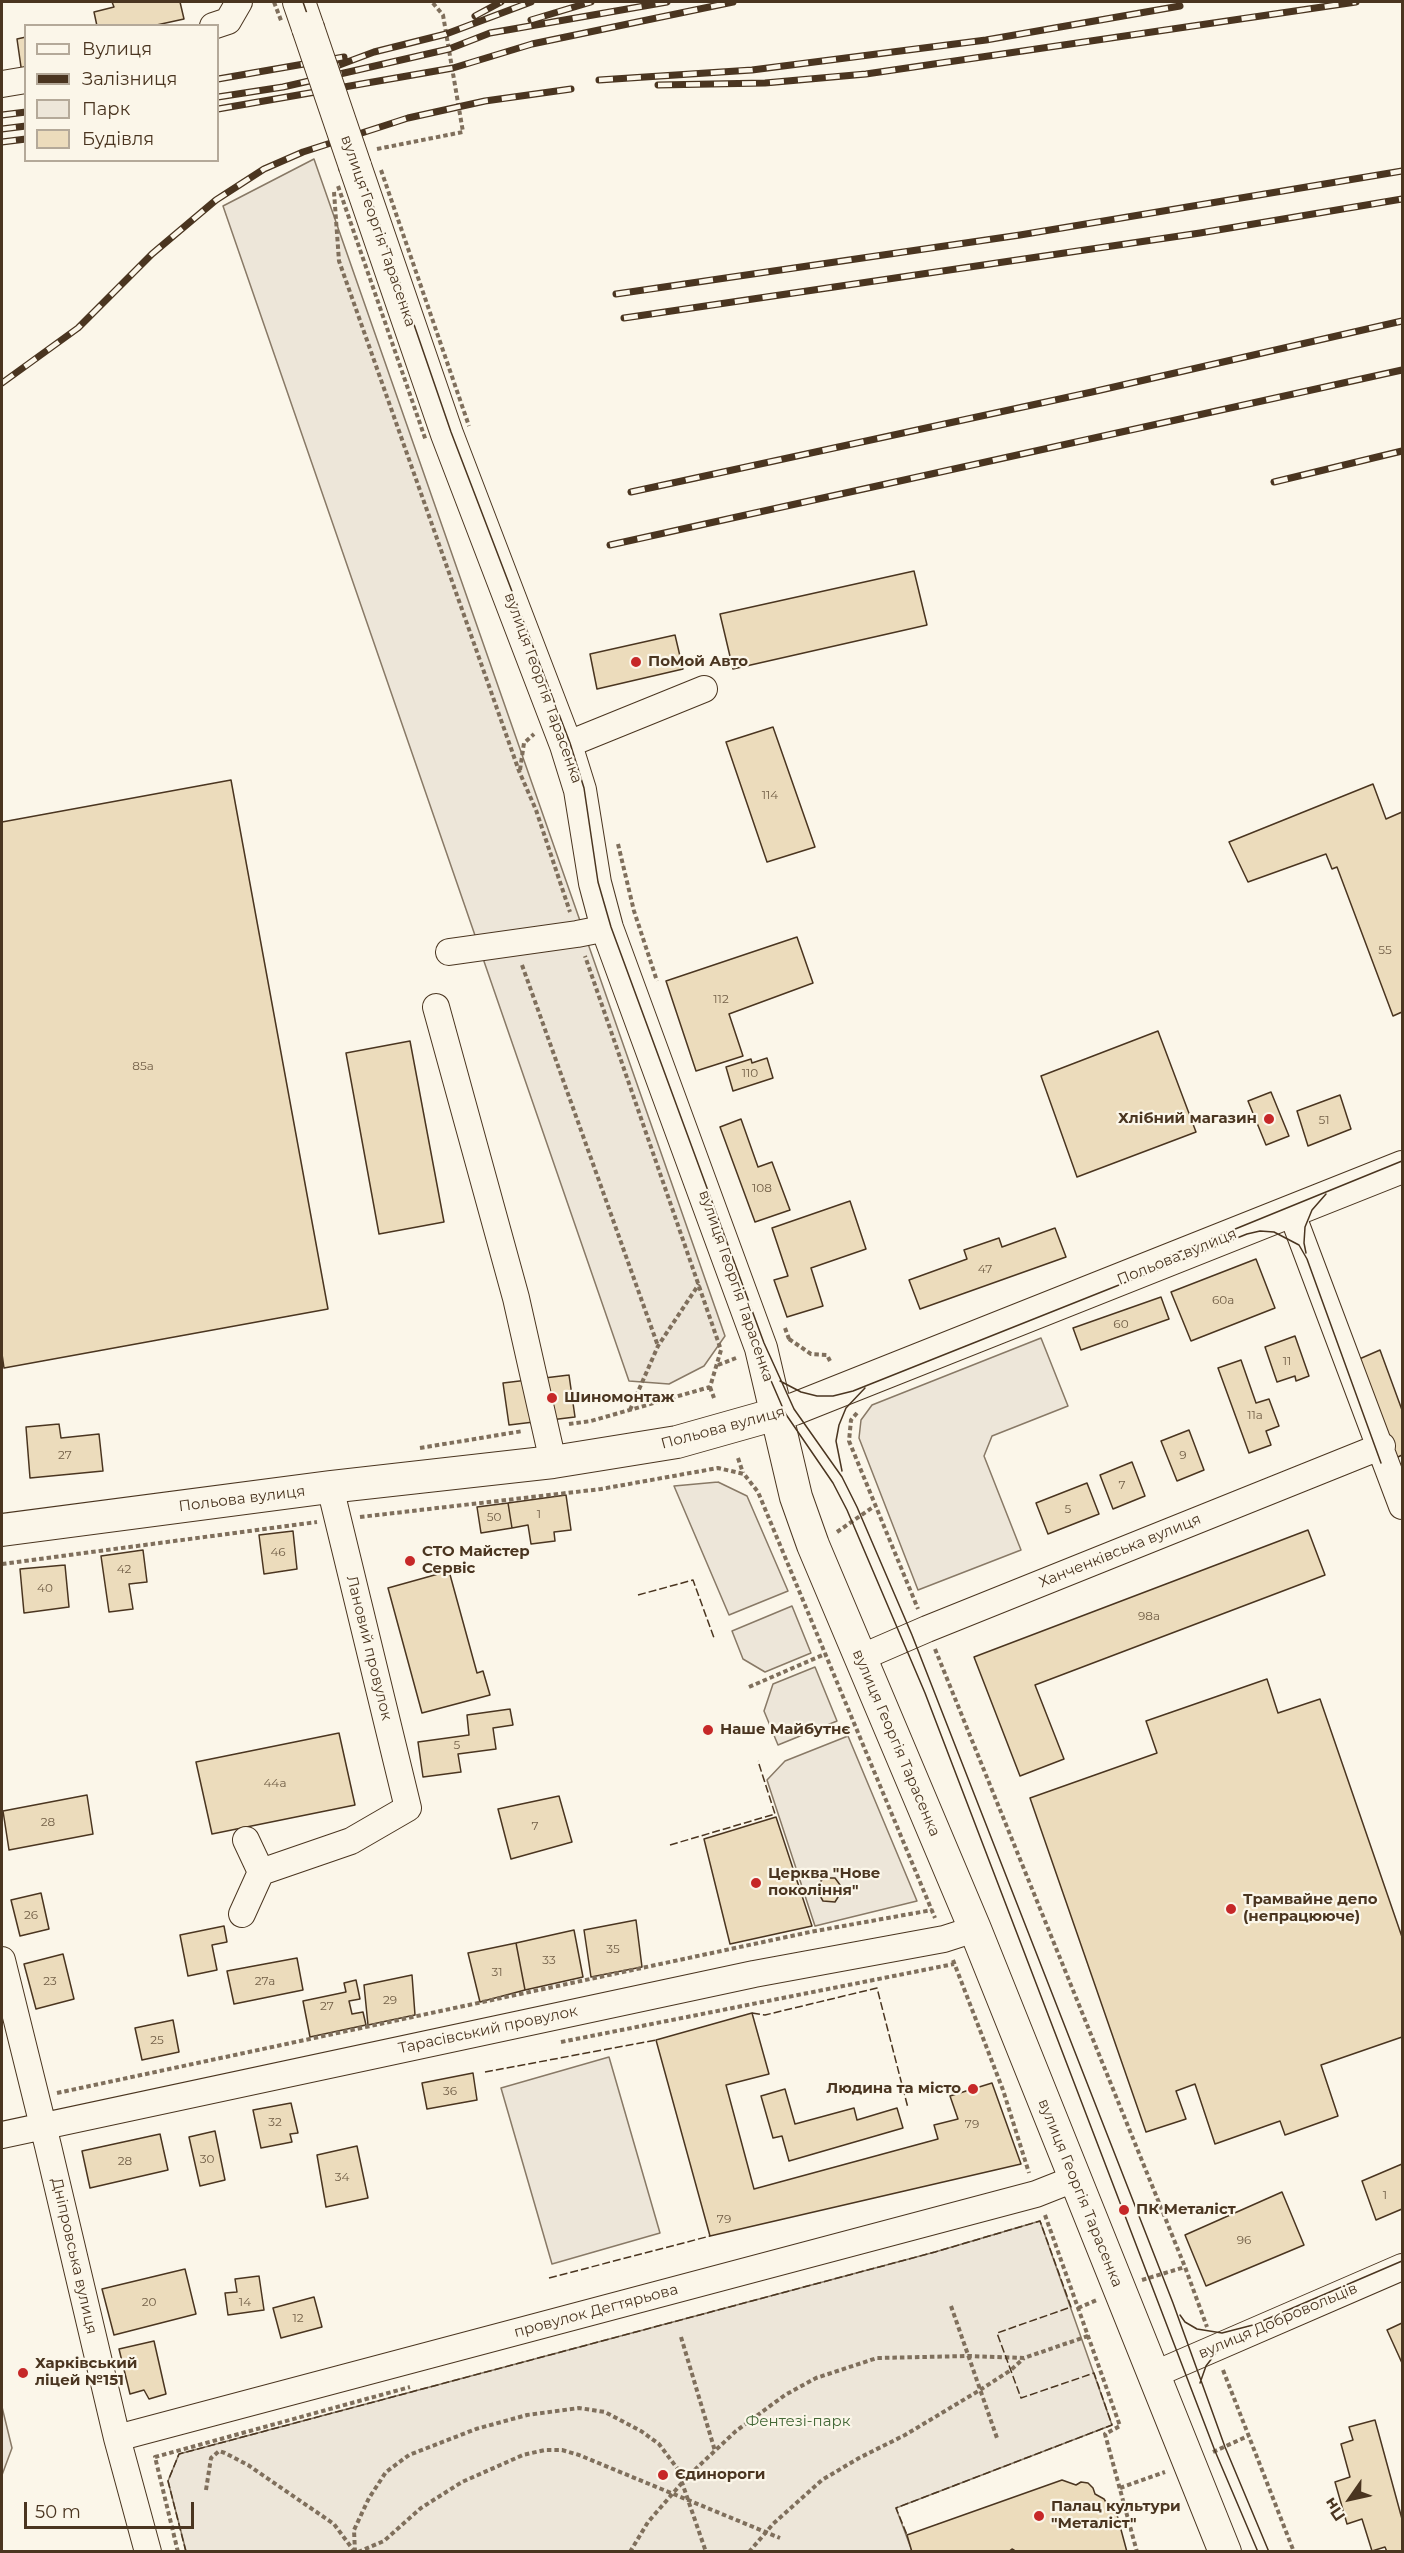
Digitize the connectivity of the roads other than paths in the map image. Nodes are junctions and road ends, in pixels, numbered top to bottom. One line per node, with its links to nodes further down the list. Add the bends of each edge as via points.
1 (239, 2): 3 (street, via 228,21)
2 (290, 13): 7 (main road, вулиця Георгія Тарасенка, bridge)
3 (219, 24)
4 (24, 80): 5 (street)
5 (2, 84)
6 (704, 689): 7 (street)
7 (566, 745): 8 (main road, вулиця Георгія Тарасенка, via 580,790 595,883)
8 (607, 928): 9 (street); 13 (main road, вулиця Георгія Тарасенка, via 758,1340)
9 (449, 952)
10 (435, 1007): 15 (street, via 516,1298)
11 (1402, 1167): 12 (main road, Польова вулиця)
12 (1291, 1211): 13 (main road, Польова вулиця); 14 (street)
13 (778, 1415): 15 (main road, Польова вулиця, via 677,1442); 19 (main road, вулиця Георгія Тарасенка, via 796,1497)
14 (1382, 1446): 17 (street); 19 (street, Ханченківська вулиця)
15 (553, 1462): 16 (main road, Польова вулиця)
16 (330, 1487): 18 (main road, Польова вулиця); 21 (street, Лановий провулок, via 408,1808 351,1841)
17 (1402, 1506)
18 (2, 1530)
19 (860, 1658): 23 (main road, вулиця Георгія Тарасенка)
20 (246, 1840): 21 (street)
21 (261, 1872): 22 (street)
22 (242, 1914)
23 (975, 1929): 25 (street, Тарасівський провулок, via 944,1940 754,1974); 27 (main road, вулиця Георгія Тарасенка)
24 (2, 1960): 25 (street, Дніпровська вулиця)
25 (43, 2125): 26 (street, Тарасівський провулок); 30 (street, Дніпровська вулиця)
26 (2, 2135)
27 (1074, 2179): 29 (main road, вулиця Георгія Тарасенка); 30 (street, провулок Дегтярьова, via 1037,2204)
28 (1402, 2267): 29 (street, вулиця Добровольців)
29 (1153, 2374): 32 (main road, вулиця Георгія Тарасенка)
30 (117, 2438): 31 (street, Дніпровська вулиця)
31 (148, 2552)
32 (1225, 2552)

